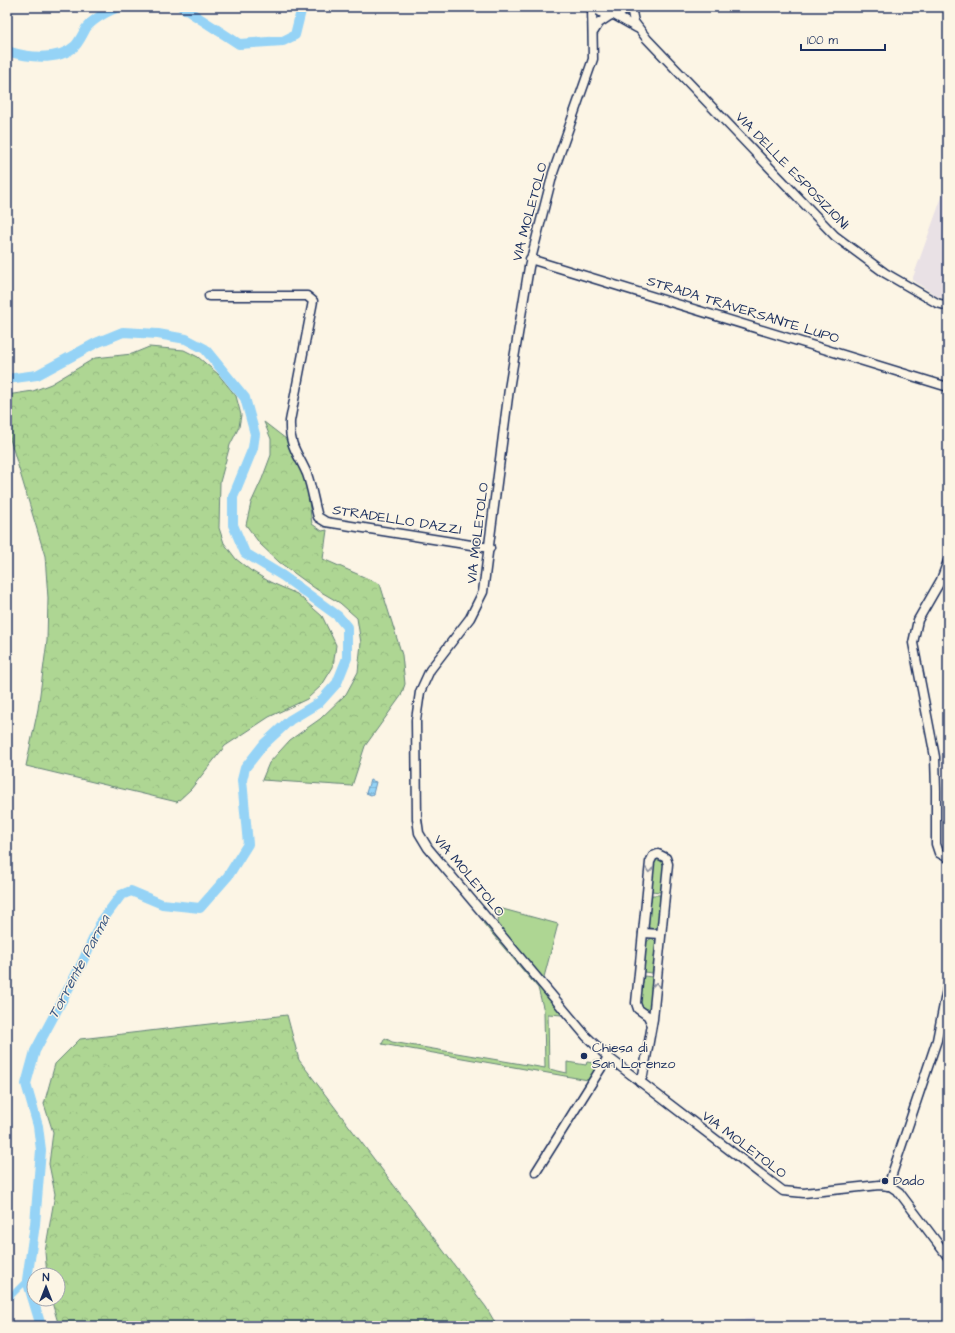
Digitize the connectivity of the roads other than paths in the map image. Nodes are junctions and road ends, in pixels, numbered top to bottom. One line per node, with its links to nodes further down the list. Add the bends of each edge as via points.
1 (593, 7): 4 (street, VIA MOLETOLO); 6 (street, VIA MOLETOLO)
2 (628, 7): 4 (street)
3 (631, 7): 5 (street, VIA DELLE ESPOSIZIONI)
4 (612, 17): 5 (street, VIA DELLE ESPOSIZIONI); 6 (street, via 598,23)
5 (638, 29): 9 (street, VIA DELLE ESPOSIZIONI, via 835,236 885,273 937,303)
6 (594, 31): 7 (street, VIA MOLETOLO, via 593,59 555,166)
7 (530, 258): 10 (street, STRADA TRAVERSANTE LUPO); 11 (street, VIA MOLETOLO, via 509,389)
8 (208, 296): 11 (street, STRADELLO DAZZI, via 307,296 313,302 290,421 290,436 307,475 318,517 326,522)
9 (948, 306)
10 (948, 387)
11 (490, 548): 20 (street, VIA MOLETOLO, via 485,584 479,604 430,670 419,698 416,726 417,826 428,848 586,1036)
12 (948, 561): 13 (street, via 941,580 918,620 913,643 934,757 936,844 939,853)
13 (948, 858)
14 (643, 933): 15 (street); 15 (street, one-way to 14, via 668,862 665,856 660,854 653,856 650,861); 18 (street, via 636,1003)
15 (661, 934): 17 (street, one-way to 15)
16 (948, 984): 23 (street, via 936,1045)
17 (654, 1005): 18 (street, via 650,1012); 19 (street)
18 (643, 1013): 19 (street, via 648,1016)
19 (651, 1023): 21 (street, via 644,1073)
20 (608, 1057): 21 (street, VIA MOLETOLO); 22 (street)
21 (640, 1082): 23 (street, VIA MOLETOLO, via 783,1191 797,1193)
22 (536, 1172)
23 (888, 1186): 24 (street, via 900,1194)
24 (948, 1257)

